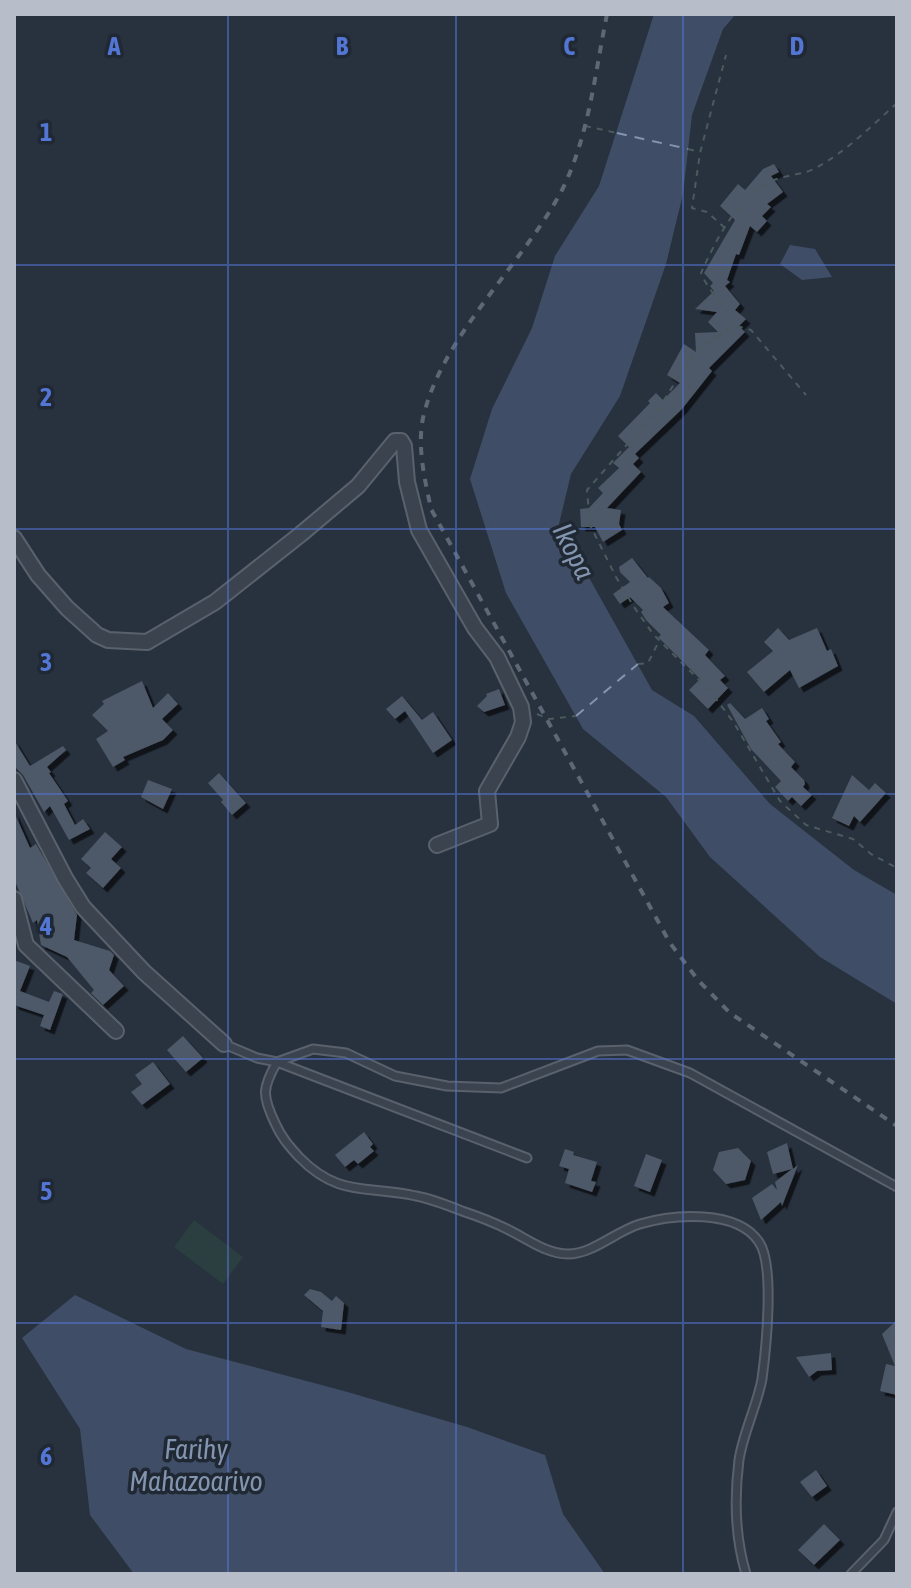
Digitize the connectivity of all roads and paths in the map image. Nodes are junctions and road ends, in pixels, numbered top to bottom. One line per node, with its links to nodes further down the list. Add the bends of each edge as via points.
1 (726, 55): 6 (path)
2 (897, 103): 7 (path, via 812,170 773,181 751,195)
3 (585, 126): 4 (path)
4 (617, 133)
5 (688, 149): 6 (path)
6 (700, 153): 7 (path, via 692,208 707,212)
7 (726, 229): 8 (path, via 701,273)
8 (735, 326): 9 (path, via 751,330); 11 (path, via 695,351 659,408 587,490 590,525 616,577)
9 (806, 395)
10 (14, 538): 13 (street, via 47,586 97,635 147,642 215,602 301,534 401,441 419,530 497,657)
11 (659, 640): 12 (path, via 648,663); 17 (path, via 711,692 780,801 806,825 853,839)
12 (638, 664)
13 (521, 707): 14 (path, via 549,719); 16 (street, via 518,737 487,791 490,824)
14 (576, 716)
15 (14, 780): 20 (street, via 83,907 144,972)
16 (437, 845)
17 (897, 868)
18 (14, 899): 19 (street, via 26,945)
19 (116, 1031)
20 (224, 1044): 21 (lane)
21 (277, 1062): 22 (lane); 23 (lane, via 313,1049 346,1053 395,1076 447,1086 501,1088 598,1051 627,1050 690,1073); 25 (lane, via 267,1083 266,1106 279,1135 316,1174 342,1186 416,1196 566,1254 584,1252 639,1224 688,1215 720,1219 752,1233 766,1255 768,1282 762,1380 739,1458 735,1529)
22 (527, 1158)
23 (897, 1187)
24 (897, 1512): 26 (lane, via 884,1540)
25 (746, 1574)
26 (851, 1574)

